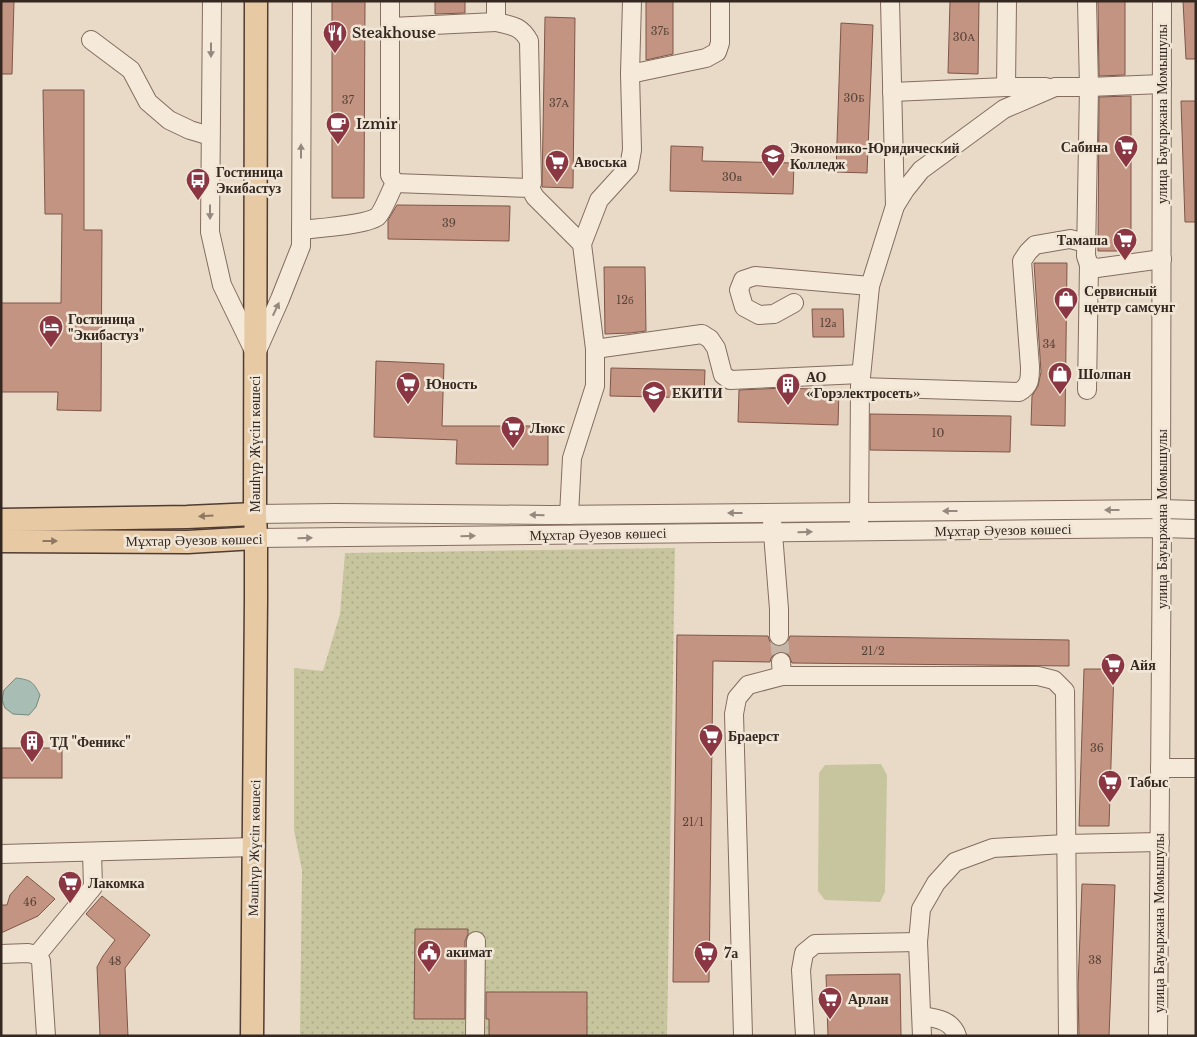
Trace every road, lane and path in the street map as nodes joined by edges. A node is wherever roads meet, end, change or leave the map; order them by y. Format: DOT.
graph roads {
  1 [pos="212,1"];
  2 [pos="256,1"];
  3 [pos="302,1"];
  4 [pos="390,1"];
  5 [pos="496,1"];
  6 [pos="632,1"];
  7 [pos="720,1"];
  8 [pos="890,1"];
  9 [pos="1007,1"];
  10 [pos="1087,1"];
  11 [pos="1162,1"];
  12 [pos="496,22"];
  13 [pos="391,27"];
  14 [pos="91,40"];
  15 [pos="630,74"];
  16 [pos="1162,84"];
  17 [pos="1006,87"];
  18 [pos="1056,87"];
  19 [pos="1089,87"];
  20 [pos="892,92"];
  21 [pos="210,136"];
  22 [pos="395,183"];
  23 [pos="530,188"];
  24 [pos="895,206"];
  25 [pos="301,230"];
  26 [pos="1086,243"];
  27 [pos="582,244"];
  28 [pos="1162,259"];
  29 [pos="1089,265"];
  30 [pos="870,286"];
  31 [pos="794,303"];
  32 [pos="595,349"];
  33 [pos="256,353"];
  34 [pos="860,381"];
  35 [pos="1087,390"];
  36 [pos="1161,510"];
  37 [pos="1196,510"];
  38 [pos="859,512"];
  39 [pos="771,513"];
  40 [pos="255,514"];
  41 [pos="569,515"];
  42 [pos="1,520"];
  43 [pos="1162,528"];
  44 [pos="1196,528"];
  45 [pos="858,531"];
  46 [pos="773,532"];
  47 [pos="256,538"];
  48 [pos="1,541"];
  49 [pos="779,636"];
  50 [pos="1160,768"];
  51 [pos="1196,768"];
  52 [pos="1160,842"];
  53 [pos="1065,844"];
  54 [pos="254,847"];
  55 [pos="92,852"];
  56 [pos="1,854"];
  57 [pos="476,941"];
  58 [pos="918,942"];
  59 [pos="1,954"];
  60 [pos="37,955"];
  61 [pos="922,1016"];
  62 [pos="251,1034"];
  63 [pos="46,1036"];
  64 [pos="475,1036"];
  65 [pos="743,1036"];
  66 [pos="805,1036"];
  67 [pos="922,1036"];
  68 [pos="957,1036"];
  69 [pos="1068,1036"];
  70 [pos="1158,1036"];
  1 -- 21 [label="street, one-way"];
  2 -- 33 [label="main road, Мәшһүр Жүсіп көшесі"];
  25 -- 3 [label="street, one-way"];
  4 -- 13 [label="street"];
  5 -- 12 [label="street"];
  6 -- 15 [label="street"];
  7 -- 15 [label="street"];
  8 -- 20 [label="street"];
  9 -- 17 [label="street"];
  10 -- 19 [label="street"];
  11 -- 16 [label="street, улица Бауыржана Момышулы"];
  12 -- 13 [label="street"];
  12 -- 23 [label="street"];
  13 -- 22 [label="street"];
  14 -- 21 [label="street"];
  15 -- 27 [label="street"];
  16 -- 19 [label="street"];
  16 -- 28 [label="street, улица Бауыржана Момышулы"];
  17 -- 18 [label="street"];
  17 -- 20 [label="street"];
  18 -- 19 [label="street"];
  18 -- 24 [label="street"];
  19 -- 26 [label="street"];
  20 -- 24 [label="street"];
  21 -- 33 [label="street, one-way"];
  22 -- 23 [label="street"];
  22 -- 25 [label="street"];
  23 -- 27 [label="street"];
  24 -- 30 [label="street"];
  33 -- 25 [label="street, one-way"];
  26 -- 29 [label="street"];
  26 -- 34 [label="street"];
  27 -- 32 [label="street"];
  28 -- 29 [label="street"];
  28 -- 36 [label="street, улица Бауыржана Момышулы"];
  29 -- 35 [label="street"];
  30 -- 31 [label="street"];
  30 -- 34 [label="street"];
  32 -- 34 [label="street"];
  32 -- 41 [label="street"];
  33 -- 40 [label="main road, Мәшһүр Жүсіп көшесі"];
  34 -- 38 [label="street"];
  36 -- 37 [label="street, Мұхтар Әуезов көшесі"];
  36 -- 38 [label="street, Мұхтар Әуезов көшесі, one-way"];
  36 -- 43 [label="street, улица Бауыржана Момышулы"];
  38 -- 39 [label="street, Мұхтар Әуезов көшесі"];
  38 -- 45 [label="street"];
  39 -- 41 [label="street, Мұхтар Әуезов көшесі, one-way"];
  39 -- 46 [label="street"];
  41 -- 40 [label="street, Мұхтар Әуезов көшесі, one-way"];
  40 -- 42 [label="main road, Мұхтар Әуезов көшесі, one-way"];
  40 -- 47 [label="main road, Мәшһүр Жүсіп көшесі"];
  43 -- 44 [label="street, Мұхтар Әуезов көшесі"];
  43 -- 45 [label="street, Мұхтар Әуезов көшесі"];
  43 -- 50 [label="street, улица Бауыржана Момышулы"];
  46 -- 45 [label="street, Мұхтар Әуезов көшесі, one-way"];
  47 -- 46 [label="street, Мұхтар Әуезов көшесі, one-way"];
  46 -- 49 [label="street"];
  48 -- 47 [label="main road, Мұхтар Әуезов көшесі, one-way"];
  47 -- 54 [label="main road, Мәшһүр Жүсіп көшесі"];
  50 -- 51 [label="street"];
  50 -- 52 [label="street, улица Бауыржана Момышулы"];
  52 -- 53 [label="street"];
  52 -- 70 [label="street, улица Бауыржана Момышулы"];
  53 -- 58 [label="street"];
  53 -- 65 [label="street"];
  53 -- 69 [label="street"];
  54 -- 55 [label="street"];
  54 -- 62 [label="main road, Мәшһүр Жүсіп көшесі"];
  55 -- 56 [label="street"];
  55 -- 60 [label="street"];
  57 -- 64 [label="street"];
  58 -- 61 [label="street"];
  58 -- 66 [label="street"];
  59 -- 60 [label="street"];
  60 -- 63 [label="street"];
  61 -- 67 [label="street"];
  61 -- 68 [label="street"];
}
